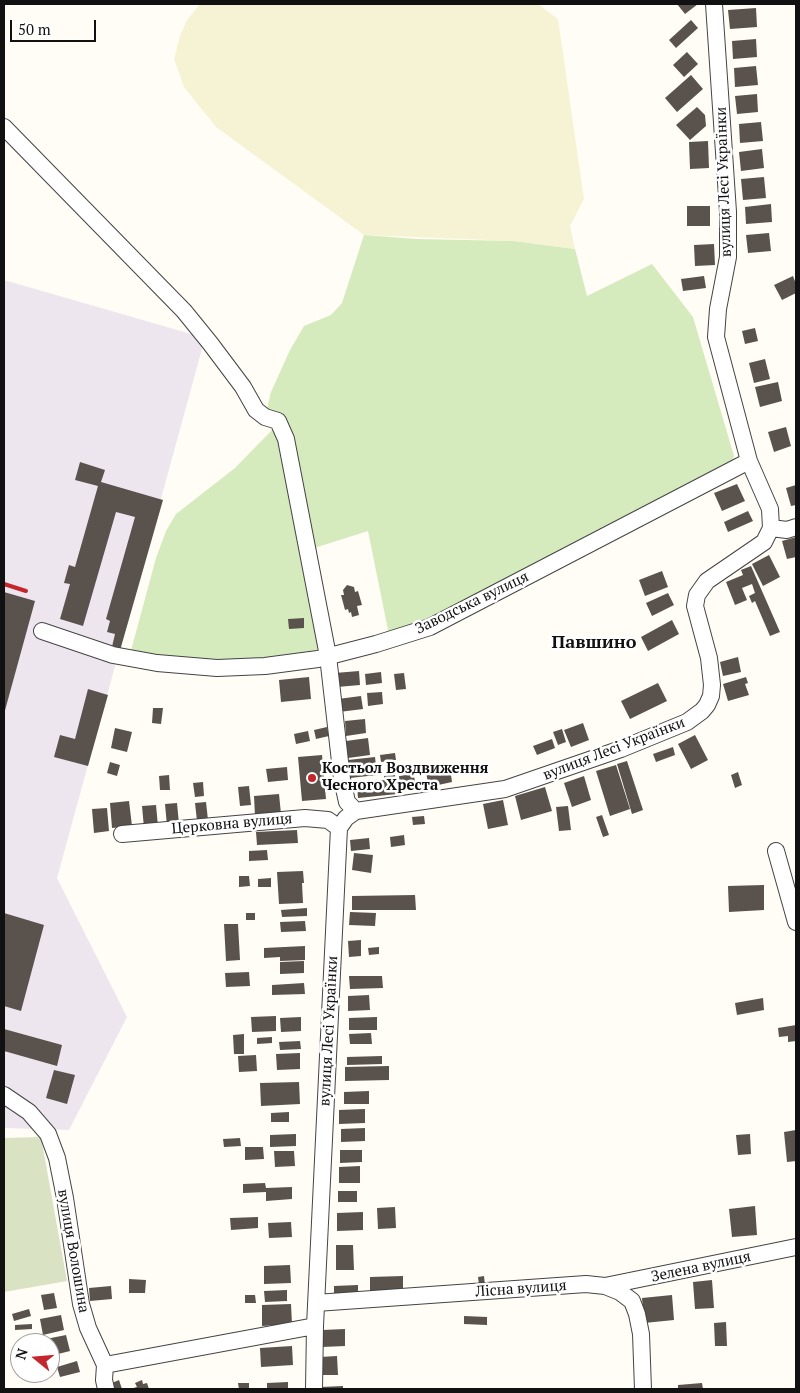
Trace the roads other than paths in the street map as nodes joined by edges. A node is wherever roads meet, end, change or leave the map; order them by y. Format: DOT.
graph roads {
  1 [pos="714,4"];
  2 [pos="4,127"];
  3 [pos="749,461"];
  4 [pos="796,527"];
  5 [pos="771,528"];
  6 [pos="42,631"];
  7 [pos="328,656"];
  8 [pos="356,811"];
  9 [pos="339,828"];
  10 [pos="122,834"];
  11 [pos="776,851"];
  12 [pos="796,922"];
  13 [pos="4,1095"];
  14 [pos="796,1247"];
  15 [pos="605,1286"];
  16 [pos="316,1303"];
  17 [pos="315,1326"];
  18 [pos="105,1365"];
  19 [pos="106,1389"];
  20 [pos="314,1389"];
  21 [pos="643,1389"];
  1 -- 3 [label="street, вулиця Лесі Українки"];
  2 -- 7 [label="street"];
  3 -- 5 [label="street, вулиця Лесі Українки"];
  3 -- 7 [label="street, Заводська вулиця"];
  4 -- 5 [label="street"];
  5 -- 8 [label="street, вулиця Лесі Українки"];
  6 -- 7 [label="street, Заводська вулиця"];
  7 -- 8 [label="street"];
  8 -- 9 [label="street"];
  9 -- 10 [label="street, Церковна вулиця"];
  9 -- 16 [label="street, вулиця Лесі Українки"];
  11 -- 12 [label="street"];
  13 -- 18 [label="street, вулиця Волошина"];
  14 -- 15 [label="street, Зелена вулиця"];
  15 -- 16 [label="street, Лісна вулиця"];
  15 -- 21 [label="street, Лісна вулиця"];
  16 -- 17 [label="street, вулиця Лесі Українки"];
  17 -- 18 [label="street"];
  17 -- 20 [label="street, вулиця Лесі Українки"];
  18 -- 19 [label="street"];
}
